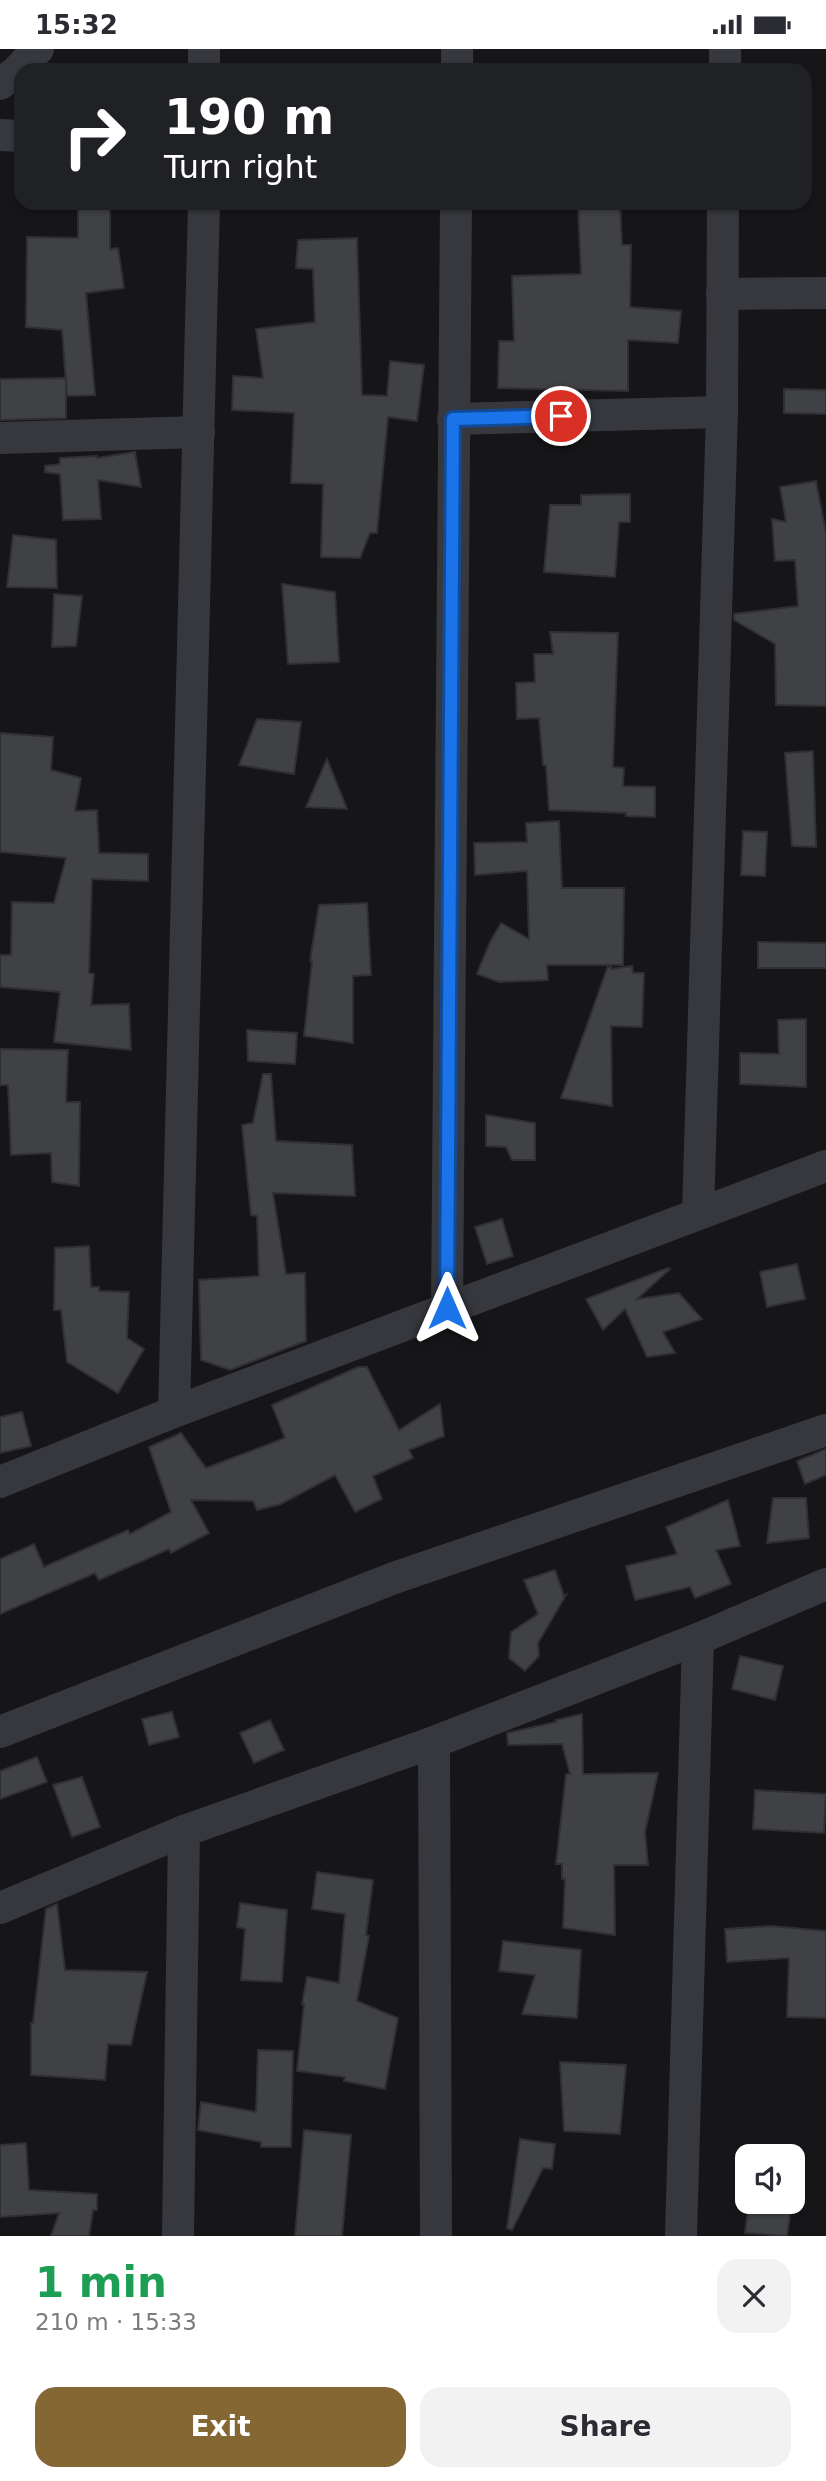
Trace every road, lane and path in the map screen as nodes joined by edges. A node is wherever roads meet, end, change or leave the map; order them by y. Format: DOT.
graph roads {
  1 [pos="38,49"];
  2 [pos="25,63"];
  3 [pos="204,210"];
  4 [pos="456,210"];
  5 [pos="723,210"];
  6 [pos="826,293"];
  7 [pos="722,294"];
  8 [pos="722,412"];
  9 [pos="453,419"];
  10 [pos="199,432"];
  11 [pos="0,437"];
  12 [pos="826,1166"];
  13 [pos="698,1213"];
  14 [pos="447,1308"];
  15 [pos="174,1412"];
  16 [pos="826,1430"];
  17 [pos="0,1482"];
  18 [pos="826,1584"];
  19 [pos="698,1639"];
  20 [pos="0,1732"];
  21 [pos="434,1742"];
  22 [pos="184,1831"];
  23 [pos="0,1908"];
  24 [pos="178,2236"];
  25 [pos="436,2236"];
  26 [pos="681,2236"];
  1 -- 2 [label="street"];
  3 -- 10 [label="street"];
  4 -- 9 [label="street"];
  5 -- 7 [label="street"];
  6 -- 7 [label="street"];
  7 -- 8 [label="street"];
  8 -- 9 [label="street"];
  8 -- 13 [label="street"];
  9 -- 14 [label="street"];
  10 -- 11 [label="street"];
  10 -- 15 [label="street"];
  12 -- 13 [label="street"];
  13 -- 14 [label="street"];
  14 -- 15 [label="street"];
  15 -- 17 [label="street"];
  16 -- 20 [label="street"];
  18 -- 19 [label="street"];
  19 -- 21 [label="street"];
  19 -- 26 [label="street"];
  21 -- 22 [label="street"];
  21 -- 25 [label="street"];
  22 -- 23 [label="street"];
  22 -- 24 [label="street"];
}
